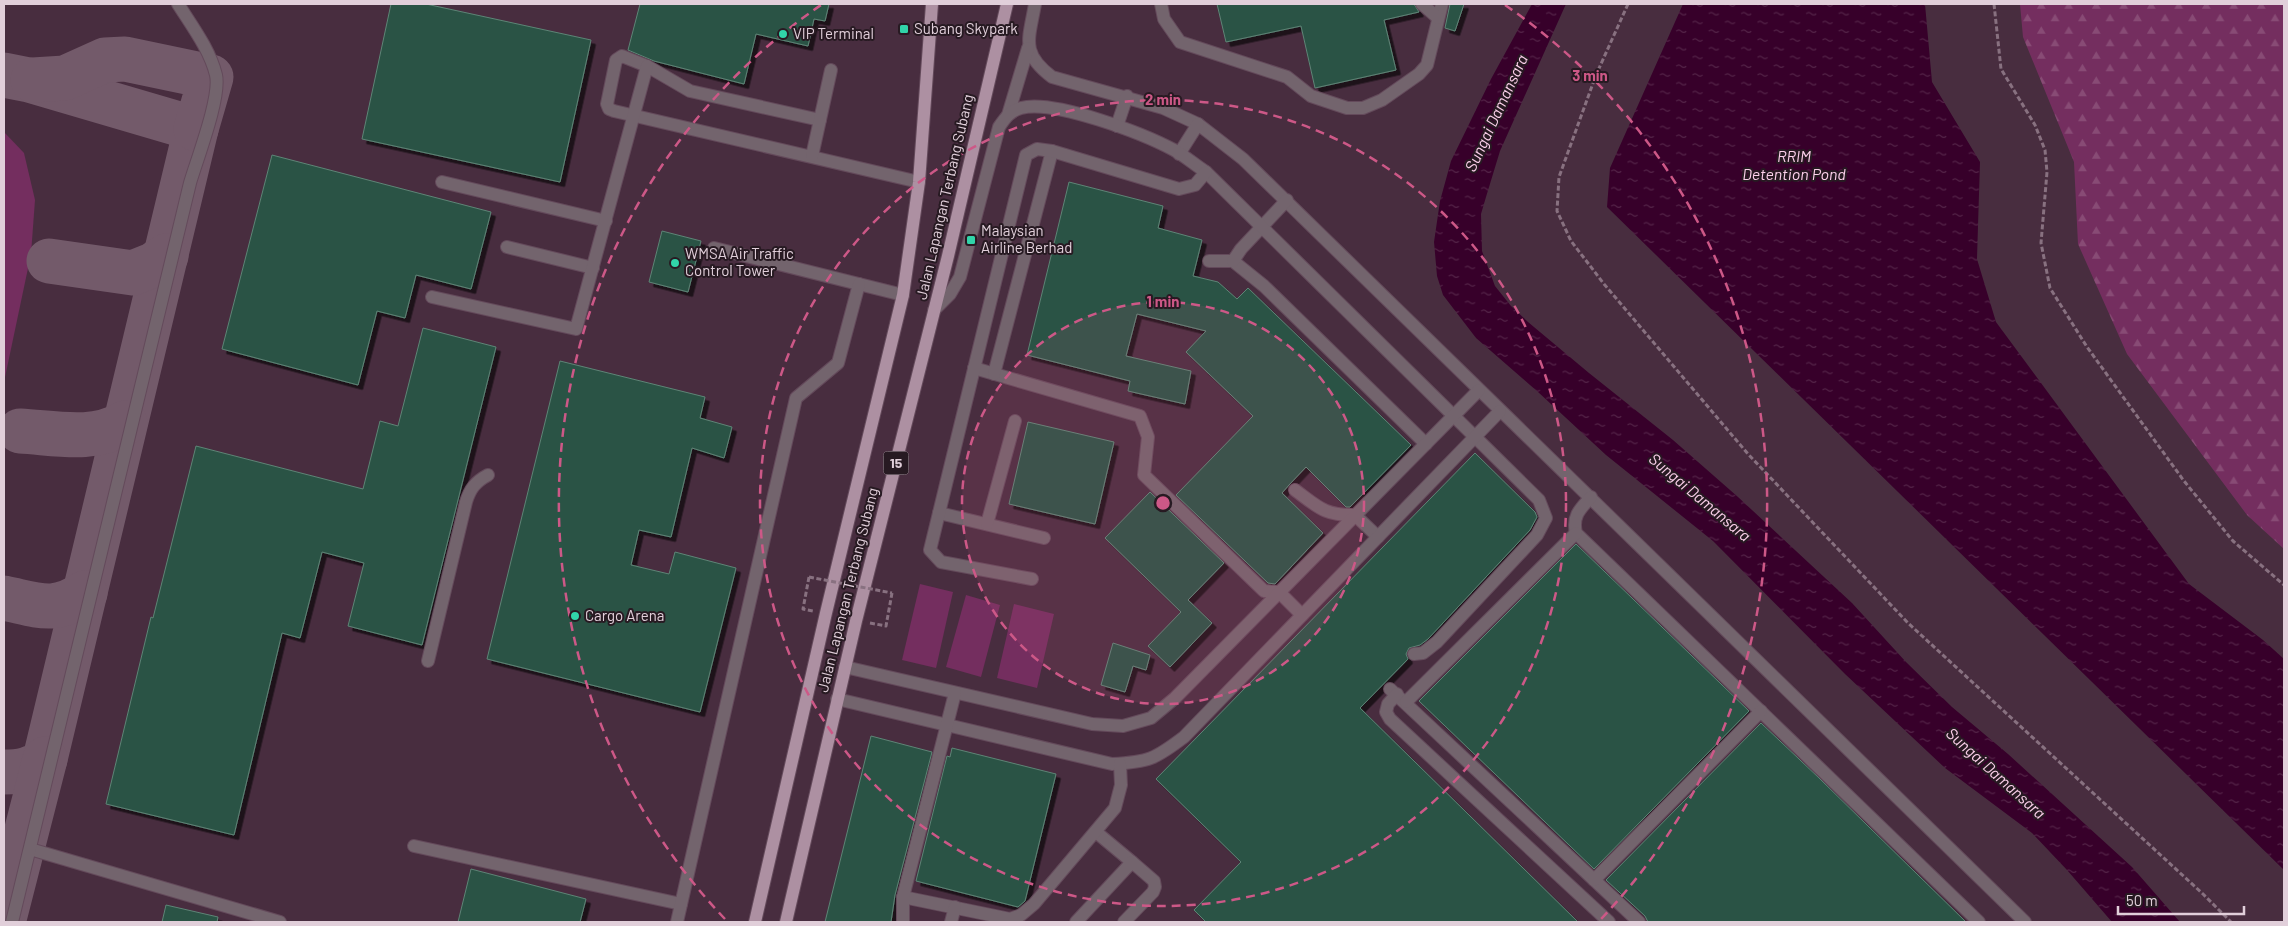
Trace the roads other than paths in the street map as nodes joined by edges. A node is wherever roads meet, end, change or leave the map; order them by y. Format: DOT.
graph roads {
  1 [pos="178,4"];
  2 [pos="932,4"];
  3 [pos="1007,4"];
  4 [pos="1035,4"];
  5 [pos="1161,4"];
  6 [pos="1422,4"];
  7 [pos="1442,4"];
  8 [pos="1438,18"];
  9 [pos="1028,48"];
  10 [pos="647,66"];
  11 [pos="831,70"];
  12 [pos="1127,96"];
  13 [pos="1008,115"];
  14 [pos="635,116"];
  15 [pos="820,120"];
  16 [pos="1198,124"];
  17 [pos="1117,126"];
  18 [pos="1052,151"];
  19 [pos="1179,154"];
  20 [pos="812,156"];
  21 [pos="1206,172"];
  22 [pos="442,182"];
  23 [pos="920,182"];
  24 [pos="1287,200"];
  25 [pos="606,221"];
  26 [pos="1262,227"];
  27 [pos="507,247"];
  28 [pos="714,248"];
  29 [pos="1209,260"];
  30 [pos="1234,261"];
  31 [pos="593,268"];
  32 [pos="859,284"];
  33 [pos="903,295"];
  34 [pos="432,297"];
  35 [pos="934,310"];
  36 [pos="974,368"];
  37 [pos="994,374"];
  38 [pos="1479,390"];
  39 [pos="1500,411"];
  40 [pos="1454,414"];
  41 [pos="1015,421"];
  42 [pos="1475,436"];
  43 [pos="1426,444"];
  44 [pos="488,475"];
  45 [pos="1295,490"];
  46 [pos="1590,497"];
  47 [pos="939,513"];
  48 [pos="1355,515"];
  49 [pos="987,524"];
  50 [pos="1576,533"];
  51 [pos="1378,537"];
  52 [pos="1044,538"];
  53 [pos="1032,579"];
  54 [pos="1279,592"];
  55 [pos="1302,615"];
  56 [pos="1414,654"];
  57 [pos="428,661"];
  58 [pos="845,667"];
  59 [pos="955,693"];
  60 [pos="1398,695"];
  61 [pos="837,699"];
  62 [pos="1761,712"];
  63 [pos="946,725"];
  64 [pos="1120,764"];
  65 [pos="1096,832"];
  66 [pos="414,846"];
  67 [pos="30,849"];
  68 [pos="1132,862"];
  69 [pos="1594,880"];
  70 [pos="903,897"];
  71 [pos="681,904"];
  72 [pos="955,907"];
  73 [pos="1000,920"];
  74 [pos="12,922"];
  75 [pos="280,922"];
  76 [pos="677,922"];
  77 [pos="755,922"];
  78 [pos="786,922"];
  79 [pos="903,922"];
  80 [pos="951,922"];
  81 [pos="1076,922"];
  82 [pos="1124,922"];
  83 [pos="1609,922"];
  84 [pos="1639,922"];
  85 [pos="1979,922"];
  86 [pos="2025,922"];
  1 -- 67 [label="street"];
  2 -- 23 [label="main road, Jalan Lapangan Terbang Subang / 15"];
  3 -- 35 [label="main road, Jalan Lapangan Terbang Subang / 15"];
  4 -- 9 [label="street"];
  5 -- 8 [label="street"];
  6 -- 8 [label="street"];
  7 -- 8 [label="street"];
  9 -- 12 [label="street"];
  9 -- 13 [label="street"];
  10 -- 14 [label="street"];
  10 -- 14 [label="street"];
  10 -- 15 [label="street"];
  11 -- 15 [label="street"];
  12 -- 16 [label="street"];
  12 -- 17 [label="street"];
  13 -- 17 [label="street"];
  13 -- 35 [label="street"];
  14 -- 20 [label="street"];
  14 -- 25 [label="street"];
  15 -- 20 [label="street"];
  16 -- 19 [label="street"];
  16 -- 24 [label="street"];
  17 -- 19 [label="street"];
  18 -- 21 [label="street"];
  18 -- 36 [label="street"];
  18 -- 37 [label="street"];
  19 -- 21 [label="street"];
  20 -- 23 [label="street"];
  21 -- 26 [label="street"];
  22 -- 25 [label="street"];
  23 -- 33 [label="main road, Jalan Lapangan Terbang Subang / 15"];
  24 -- 26 [label="street"];
  24 -- 38 [label="street"];
  25 -- 31 [label="street"];
  26 -- 30 [label="street"];
  26 -- 40 [label="street"];
  27 -- 31 [label="street"];
  28 -- 32 [label="street"];
  29 -- 30 [label="street"];
  30 -- 43 [label="street"];
  31 -- 34 [label="street"];
  32 -- 33 [label="street"];
  32 -- 71 [label="street"];
  33 -- 77 [label="main road, Jalan Lapangan Terbang Subang / 15"];
  35 -- 58 [label="main road, Jalan Lapangan Terbang Subang / 15"];
  36 -- 37 [label="street"];
  36 -- 47 [label="street"];
  37 -- 54 [label="street"];
  38 -- 39 [label="street"];
  38 -- 40 [label="street"];
  39 -- 42 [label="street"];
  39 -- 46 [label="street"];
  40 -- 42 [label="street"];
  40 -- 43 [label="street"];
  41 -- 49 [label="street"];
  42 -- 51 [label="street"];
  42 -- 56 [label="street"];
  43 -- 48 [label="street"];
  44 -- 57 [label="street"];
  45 -- 48 [label="street"];
  46 -- 50 [label="street"];
  46 -- 86 [label="street"];
  47 -- 49 [label="street"];
  47 -- 53 [label="street"];
  48 -- 51 [label="street"];
  48 -- 54 [label="street"];
  49 -- 52 [label="street"];
  50 -- 60 [label="street"];
  50 -- 62 [label="street"];
  51 -- 55 [label="street"];
  54 -- 55 [label="street"];
  54 -- 59 [label="street"];
  55 -- 64 [label="street"];
  58 -- 59 [label="street"];
  58 -- 61 [label="main road, Jalan Lapangan Terbang Subang / 15"];
  59 -- 63 [label="street"];
  60 -- 69 [label="street"];
  60 -- 83 [label="street"];
  61 -- 63 [label="street"];
  61 -- 78 [label="main road, Jalan Lapangan Terbang Subang / 15"];
  62 -- 69 [label="street"];
  62 -- 85 [label="street"];
  63 -- 64 [label="street"];
  63 -- 70 [label="street"];
  64 -- 65 [label="street"];
  65 -- 68 [label="street"];
  65 -- 73 [label="street"];
  66 -- 71 [label="street"];
  67 -- 74 [label="street"];
  67 -- 75 [label="street"];
  68 -- 81 [label="street"];
  68 -- 82 [label="street"];
  69 -- 84 [label="street"];
  70 -- 72 [label="street"];
  70 -- 79 [label="street"];
  71 -- 76 [label="street"];
  72 -- 73 [label="street"];
  72 -- 80 [label="street"];
}
